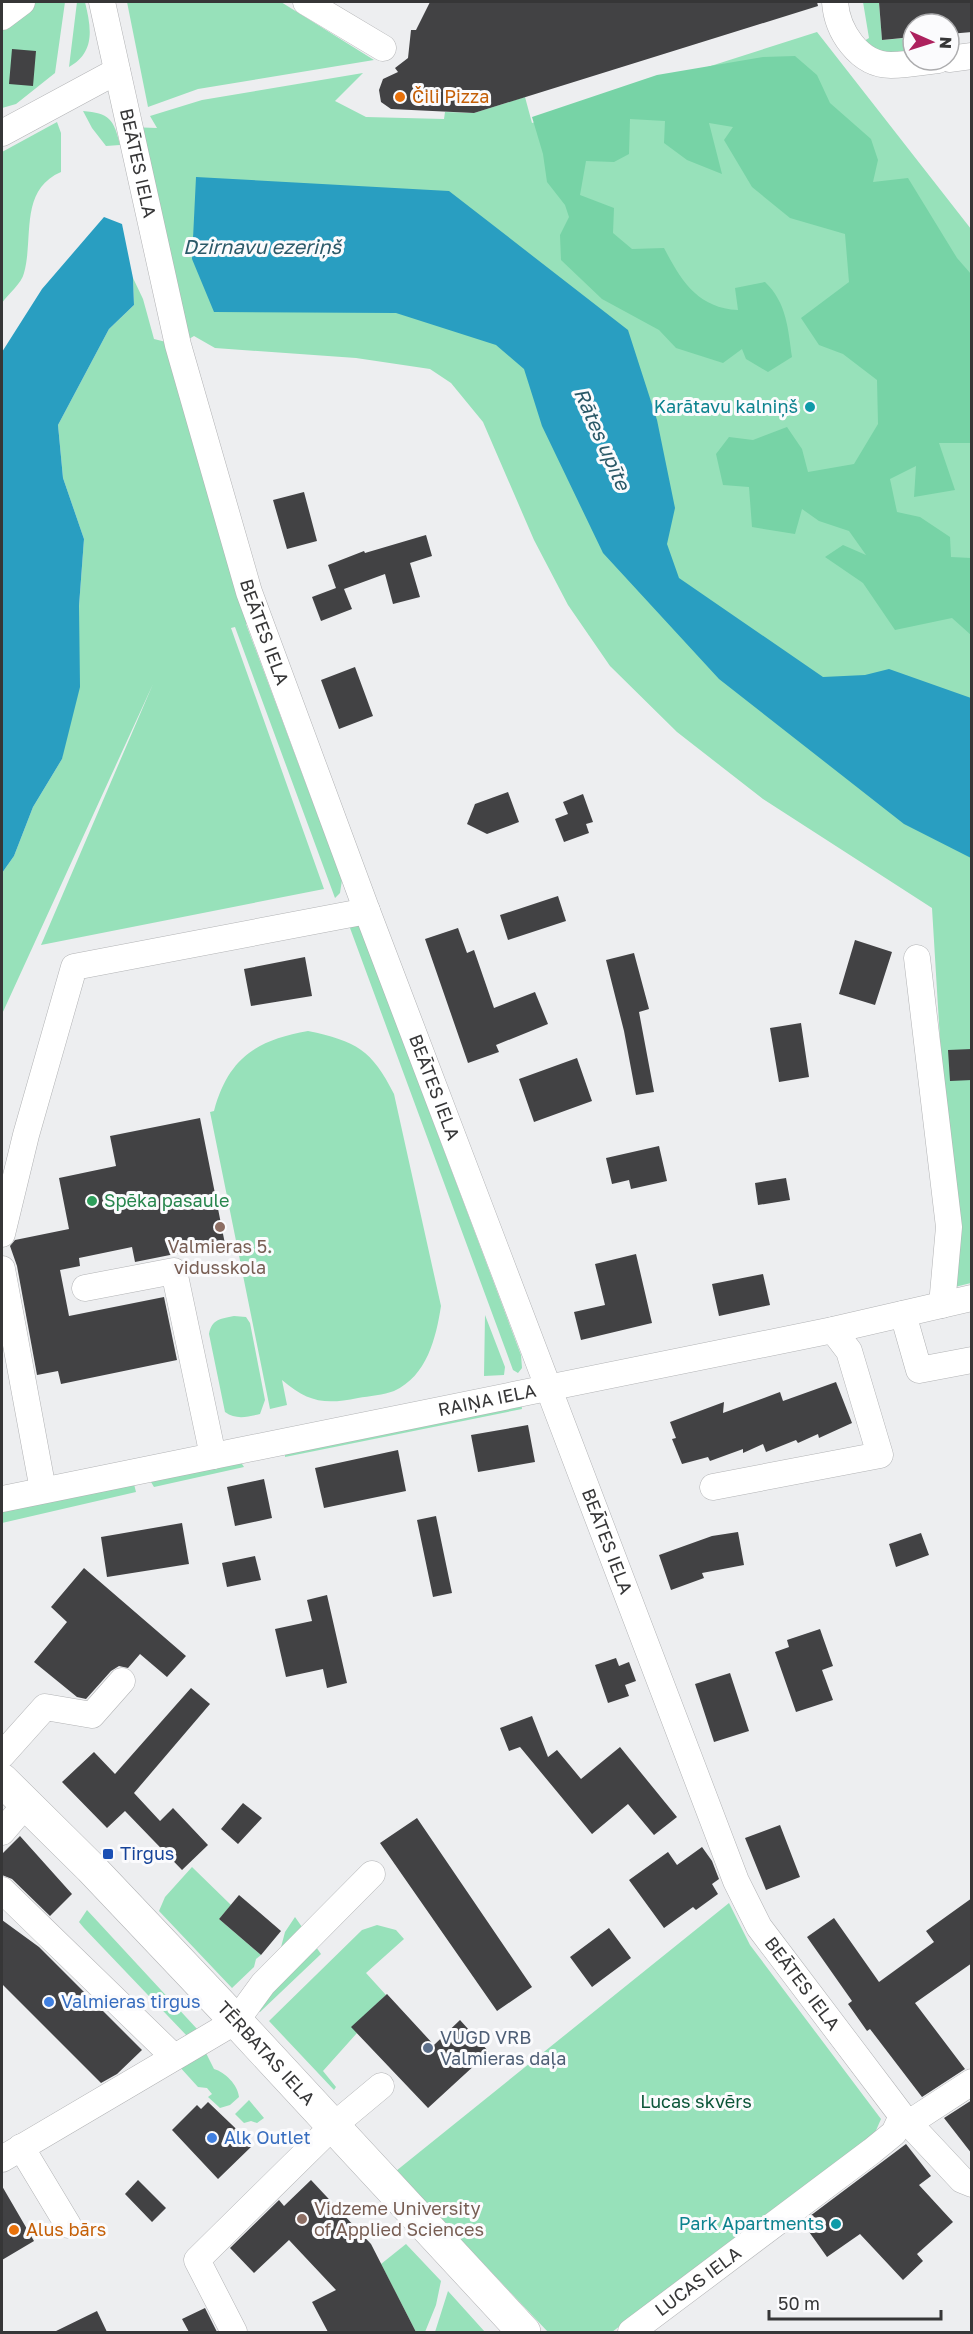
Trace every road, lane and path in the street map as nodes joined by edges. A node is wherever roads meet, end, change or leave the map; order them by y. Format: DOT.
graph roads {
  1 [pos="22,2"];
  2 [pos="102,2"];
  3 [pos="306,2"];
  4 [pos="836,2"];
  5 [pos="2,17"];
  6 [pos="383,48"];
  7 [pos="901,64"];
  8 [pos="117,71"];
  9 [pos="2,133"];
  10 [pos="368,911"];
  11 [pos="917,958"];
  12 [pos="2,1234"];
  13 [pos="2,1269"];
  14 [pos="86,1288"];
  15 [pos="972,1298"];
  16 [pos="942,1305"];
  17 [pos="903,1314"];
  18 [pos="833,1330"];
  19 [pos="972,1359"];
  20 [pos="550,1387"];
  21 [pos="213,1456"];
  22 [pos="713,1487"];
  23 [pos="42,1490"];
  24 [pos="2,1499"];
  25 [pos="122,1681"];
  26 [pos="2,1755"];
  27 [pos="2,1780"];
  28 [pos="25,1805"];
  29 [pos="2,1832"];
  30 [pos="372,1874"];
  31 [pos="2,1890"];
  32 [pos="245,2041"];
  33 [pos="174,2057"];
  34 [pos="972,2082"];
  35 [pos="381,2086"];
  36 [pos="905,2119"];
  37 [pos="333,2126"];
  38 [pos="11,2153"];
  39 [pos="972,2184"];
  40 [pos="68,2225"];
  41 [pos="234,2332"];
  42 [pos="524,2332"];
  43 [pos="631,2332"];
  1 -- 5 [label="street"];
  2 -- 8 [label="street, BEĀTES IELA"];
  3 -- 6 [label="street"];
  4 -- 7 [label="street"];
  8 -- 9 [label="street"];
  8 -- 10 [label="street, BEĀTES IELA"];
  10 -- 12 [label="street"];
  10 -- 20 [label="street, BEĀTES IELA"];
  11 -- 16 [label="street"];
  13 -- 23 [label="street"];
  14 -- 21 [label="street"];
  15 -- 16 [label="street, RAIŅA IELA"];
  16 -- 17 [label="street, RAIŅA IELA"];
  17 -- 18 [label="street, RAIŅA IELA"];
  17 -- 19 [label="street"];
  18 -- 20 [label="street, RAIŅA IELA"];
  18 -- 22 [label="street"];
  20 -- 21 [label="street, RAIŅA IELA"];
  20 -- 36 [label="street, BEĀTES IELA"];
  21 -- 23 [label="street, RAIŅA IELA"];
  23 -- 24 [label="street, RAIŅA IELA"];
  25 -- 26 [label="street"];
  27 -- 28 [label="main road, TĒRBATAS IELA"];
  28 -- 29 [label="street"];
  28 -- 32 [label="main road, TĒRBATAS IELA"];
  30 -- 32 [label="street"];
  31 -- 33 [label="street"];
  32 -- 33 [label="street"];
  32 -- 37 [label="main road, TĒRBATAS IELA"];
  33 -- 38 [label="street"];
  34 -- 36 [label="street"];
  35 -- 37 [label="street"];
  36 -- 39 [label="street, BEĀTES IELA"];
  36 -- 43 [label="street, LUCAS IELA"];
  37 -- 41 [label="street"];
  37 -- 42 [label="main road, TĒRBATAS IELA"];
  38 -- 40 [label="street"];
}
